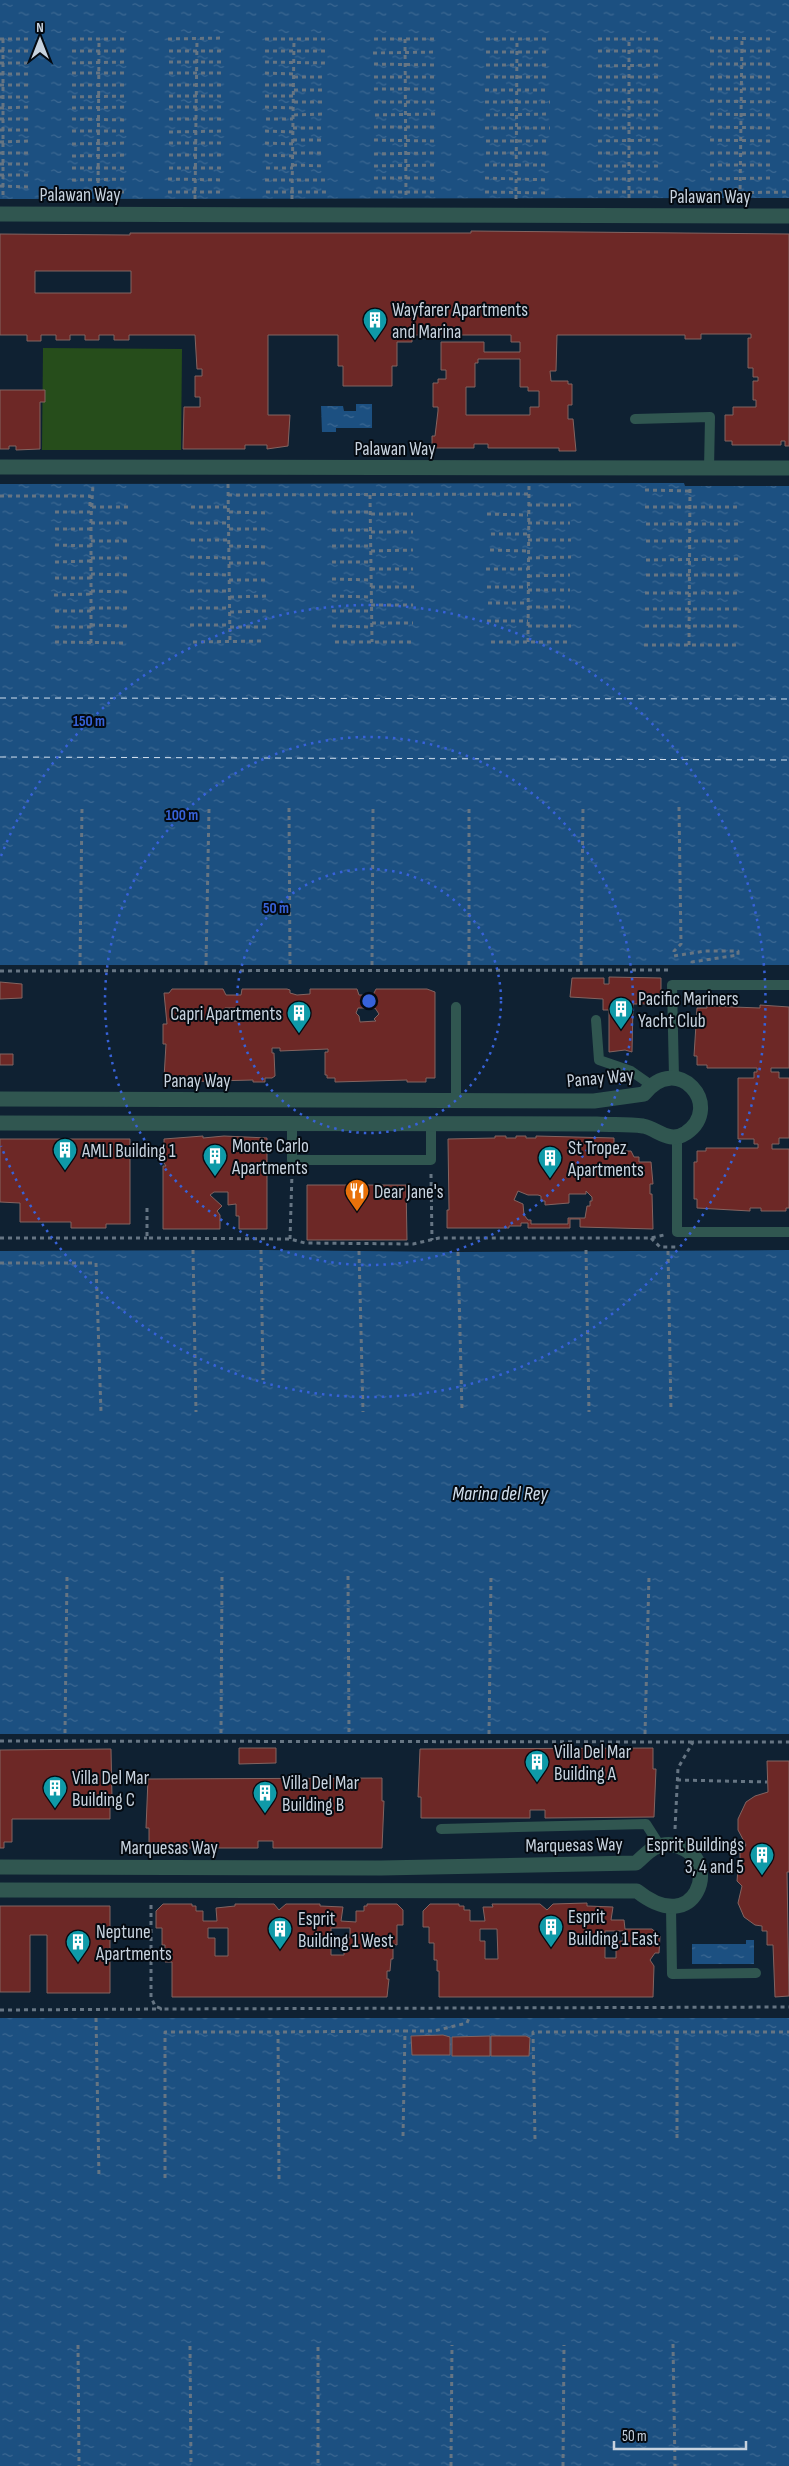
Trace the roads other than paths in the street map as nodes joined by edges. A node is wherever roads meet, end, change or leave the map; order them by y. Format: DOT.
graph roads {
  1 [pos="1,206"];
  2 [pos="789,216"];
  3 [pos="635,419"];
  4 [pos="0,467"];
  5 [pos="789,468"];
  6 [pos="709,469"];
  7 [pos="789,986"];
  8 [pos="456,1007"];
  9 [pos="596,1020"];
  10 [pos="674,1078"];
  11 [pos="651,1085"];
  12 [pos="0,1099"];
  13 [pos="456,1100"];
  14 [pos="0,1124"];
  15 [pos="292,1124"];
  16 [pos="431,1124"];
  17 [pos="677,1136"];
  18 [pos="789,1232"];
  19 [pos="440,1828"];
  20 [pos="667,1845"];
  21 [pos="0,1867"];
  22 [pos="150,1867"];
  23 [pos="381,1868"];
  24 [pos="0,1890"];
  25 [pos="151,1890"];
  26 [pos="380,1891"];
  27 [pos="671,1907"];
  28 [pos="756,1973"];
  1 -- 2 [label="street, Palawan Way"];
  3 -- 6 [label="lane"];
  4 -- 6 [label="street, Palawan Way"];
  5 -- 6 [label="street, Palawan Way"];
  7 -- 10 [label="lane"];
  8 -- 13 [label="lane"];
  9 -- 11 [label="lane"];
  10 -- 11 [label="street, Panay Way"];
  10 -- 17 [label="street"];
  11 -- 13 [label="street, Panay Way"];
  12 -- 13 [label="street, Panay Way"];
  14 -- 15 [label="street"];
  15 -- 16 [label="street"];
  15 -- 16 [label="lane"];
  16 -- 17 [label="street"];
  17 -- 18 [label="lane"];
  19 -- 20 [label="lane"];
  20 -- 23 [label="street, Marquesas Way"];
  20 -- 27 [label="street"];
  21 -- 22 [label="street, Marquesas Way"];
  22 -- 23 [label="street, Marquesas Way"];
  22 -- 25 [label="street"];
  23 -- 26 [label="street"];
  24 -- 25 [label="street"];
  25 -- 26 [label="street"];
  26 -- 27 [label="street"];
  27 -- 28 [label="lane"];
}
